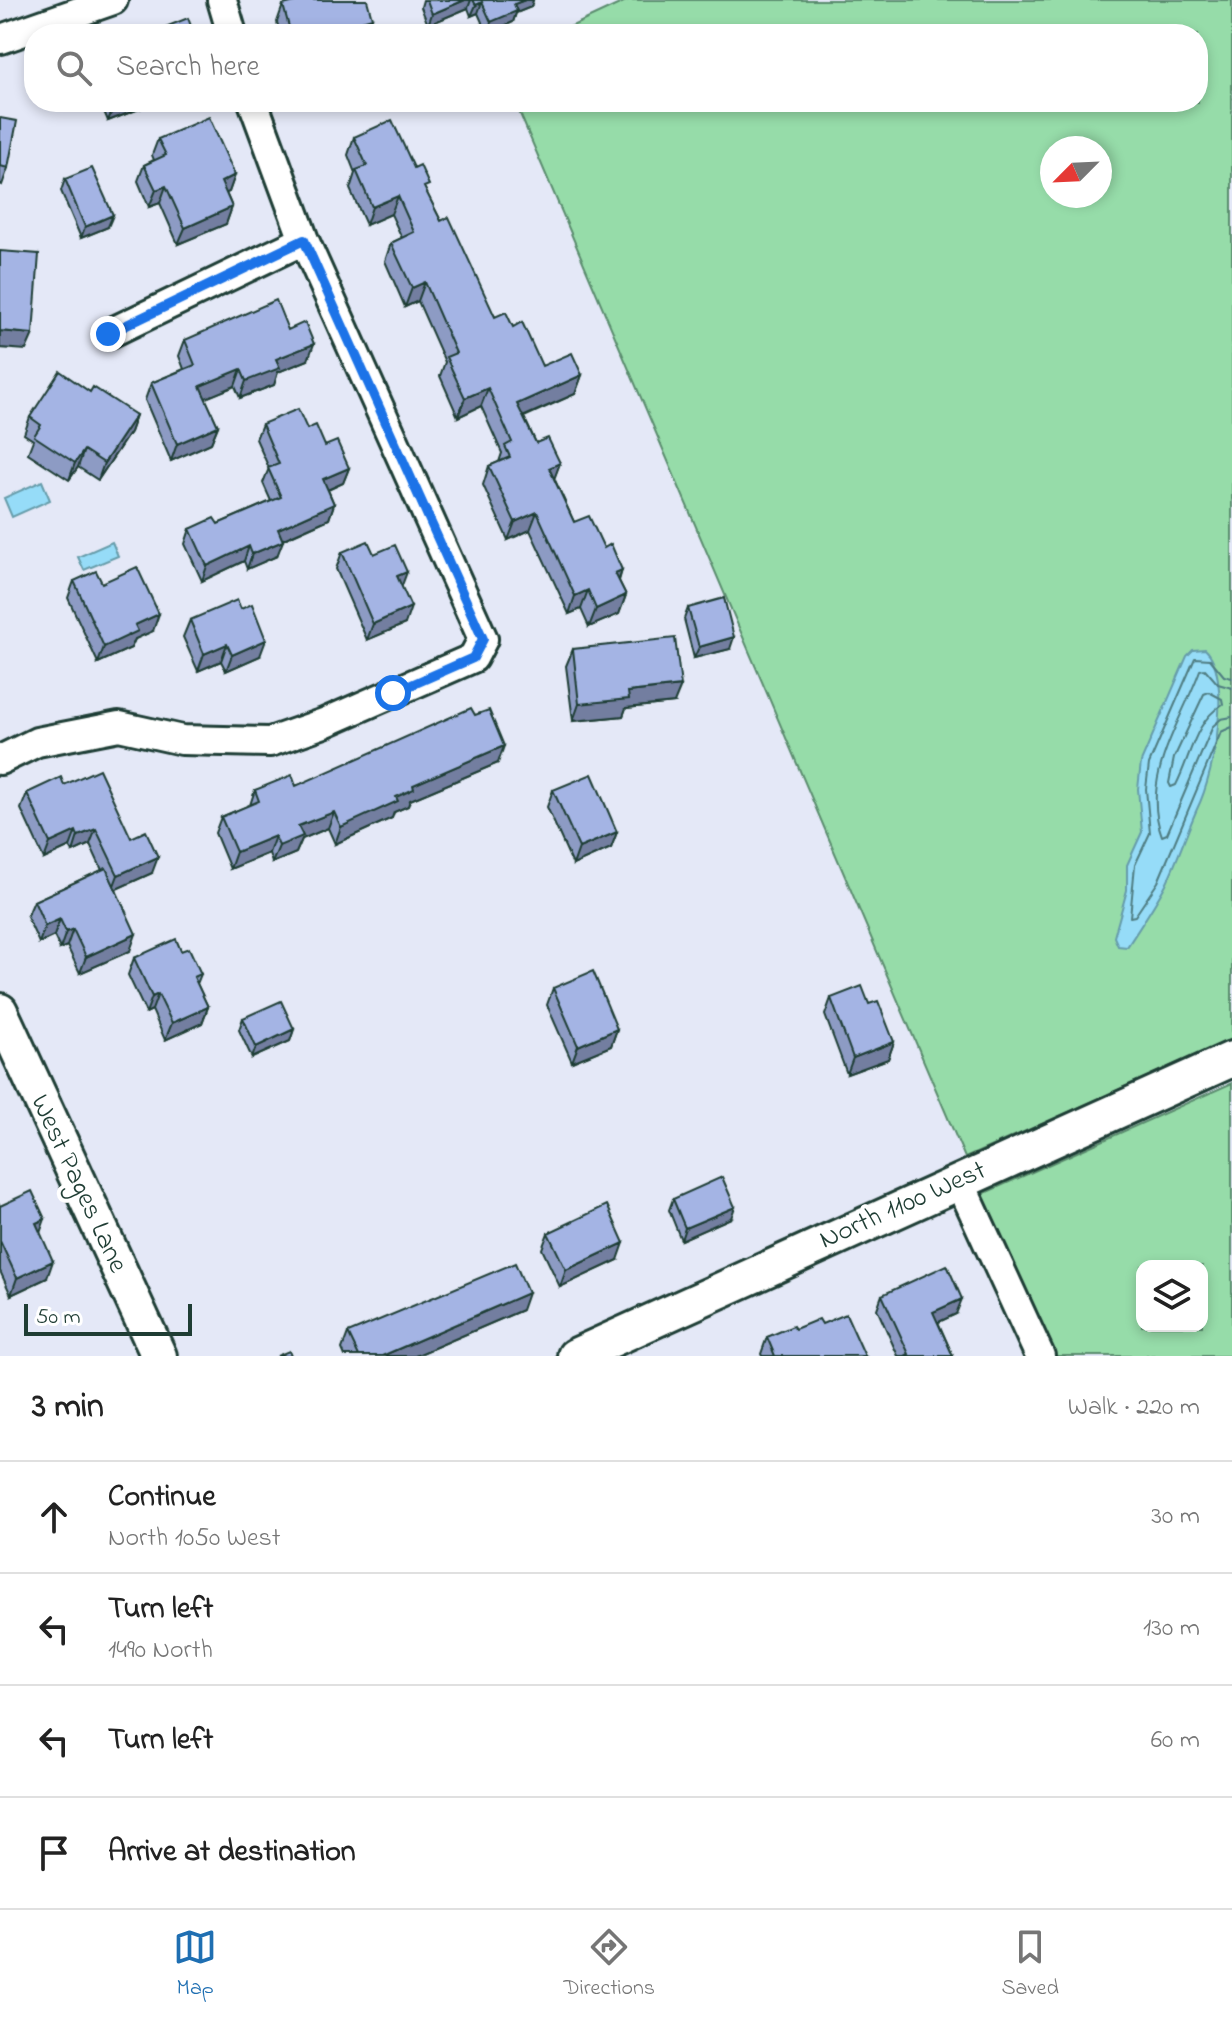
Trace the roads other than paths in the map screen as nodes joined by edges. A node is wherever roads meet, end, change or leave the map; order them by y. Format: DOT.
graph roads {
  1 [pos="113,0"];
  2 [pos="222,0"];
  3 [pos="44,24"];
  4 [pos="229,24"];
  5 [pos="24,31"];
  6 [pos="1,39"];
  7 [pos="257,112"];
  8 [pos="304,240"];
  9 [pos="108,334"];
  10 [pos="0,760"];
  11 [pos="0,1011"];
  12 [pos="1232,1059"];
  13 [pos="959,1180"];
  14 [pos="159,1356"];
  15 [pos="575,1356"];
  16 [pos="1040,1356"];
  1 -- 3 [label="street"];
  2 -- 4 [label="street"];
  5 -- 6 [label="street"];
  7 -- 8 [label="street"];
  8 -- 9 [label="street"];
  8 -- 10 [label="street"];
  11 -- 14 [label="street, West Pages Lane"];
  12 -- 13 [label="street, North 1100 West"];
  13 -- 15 [label="street, North 1100 West"];
  13 -- 16 [label="street"];
}
